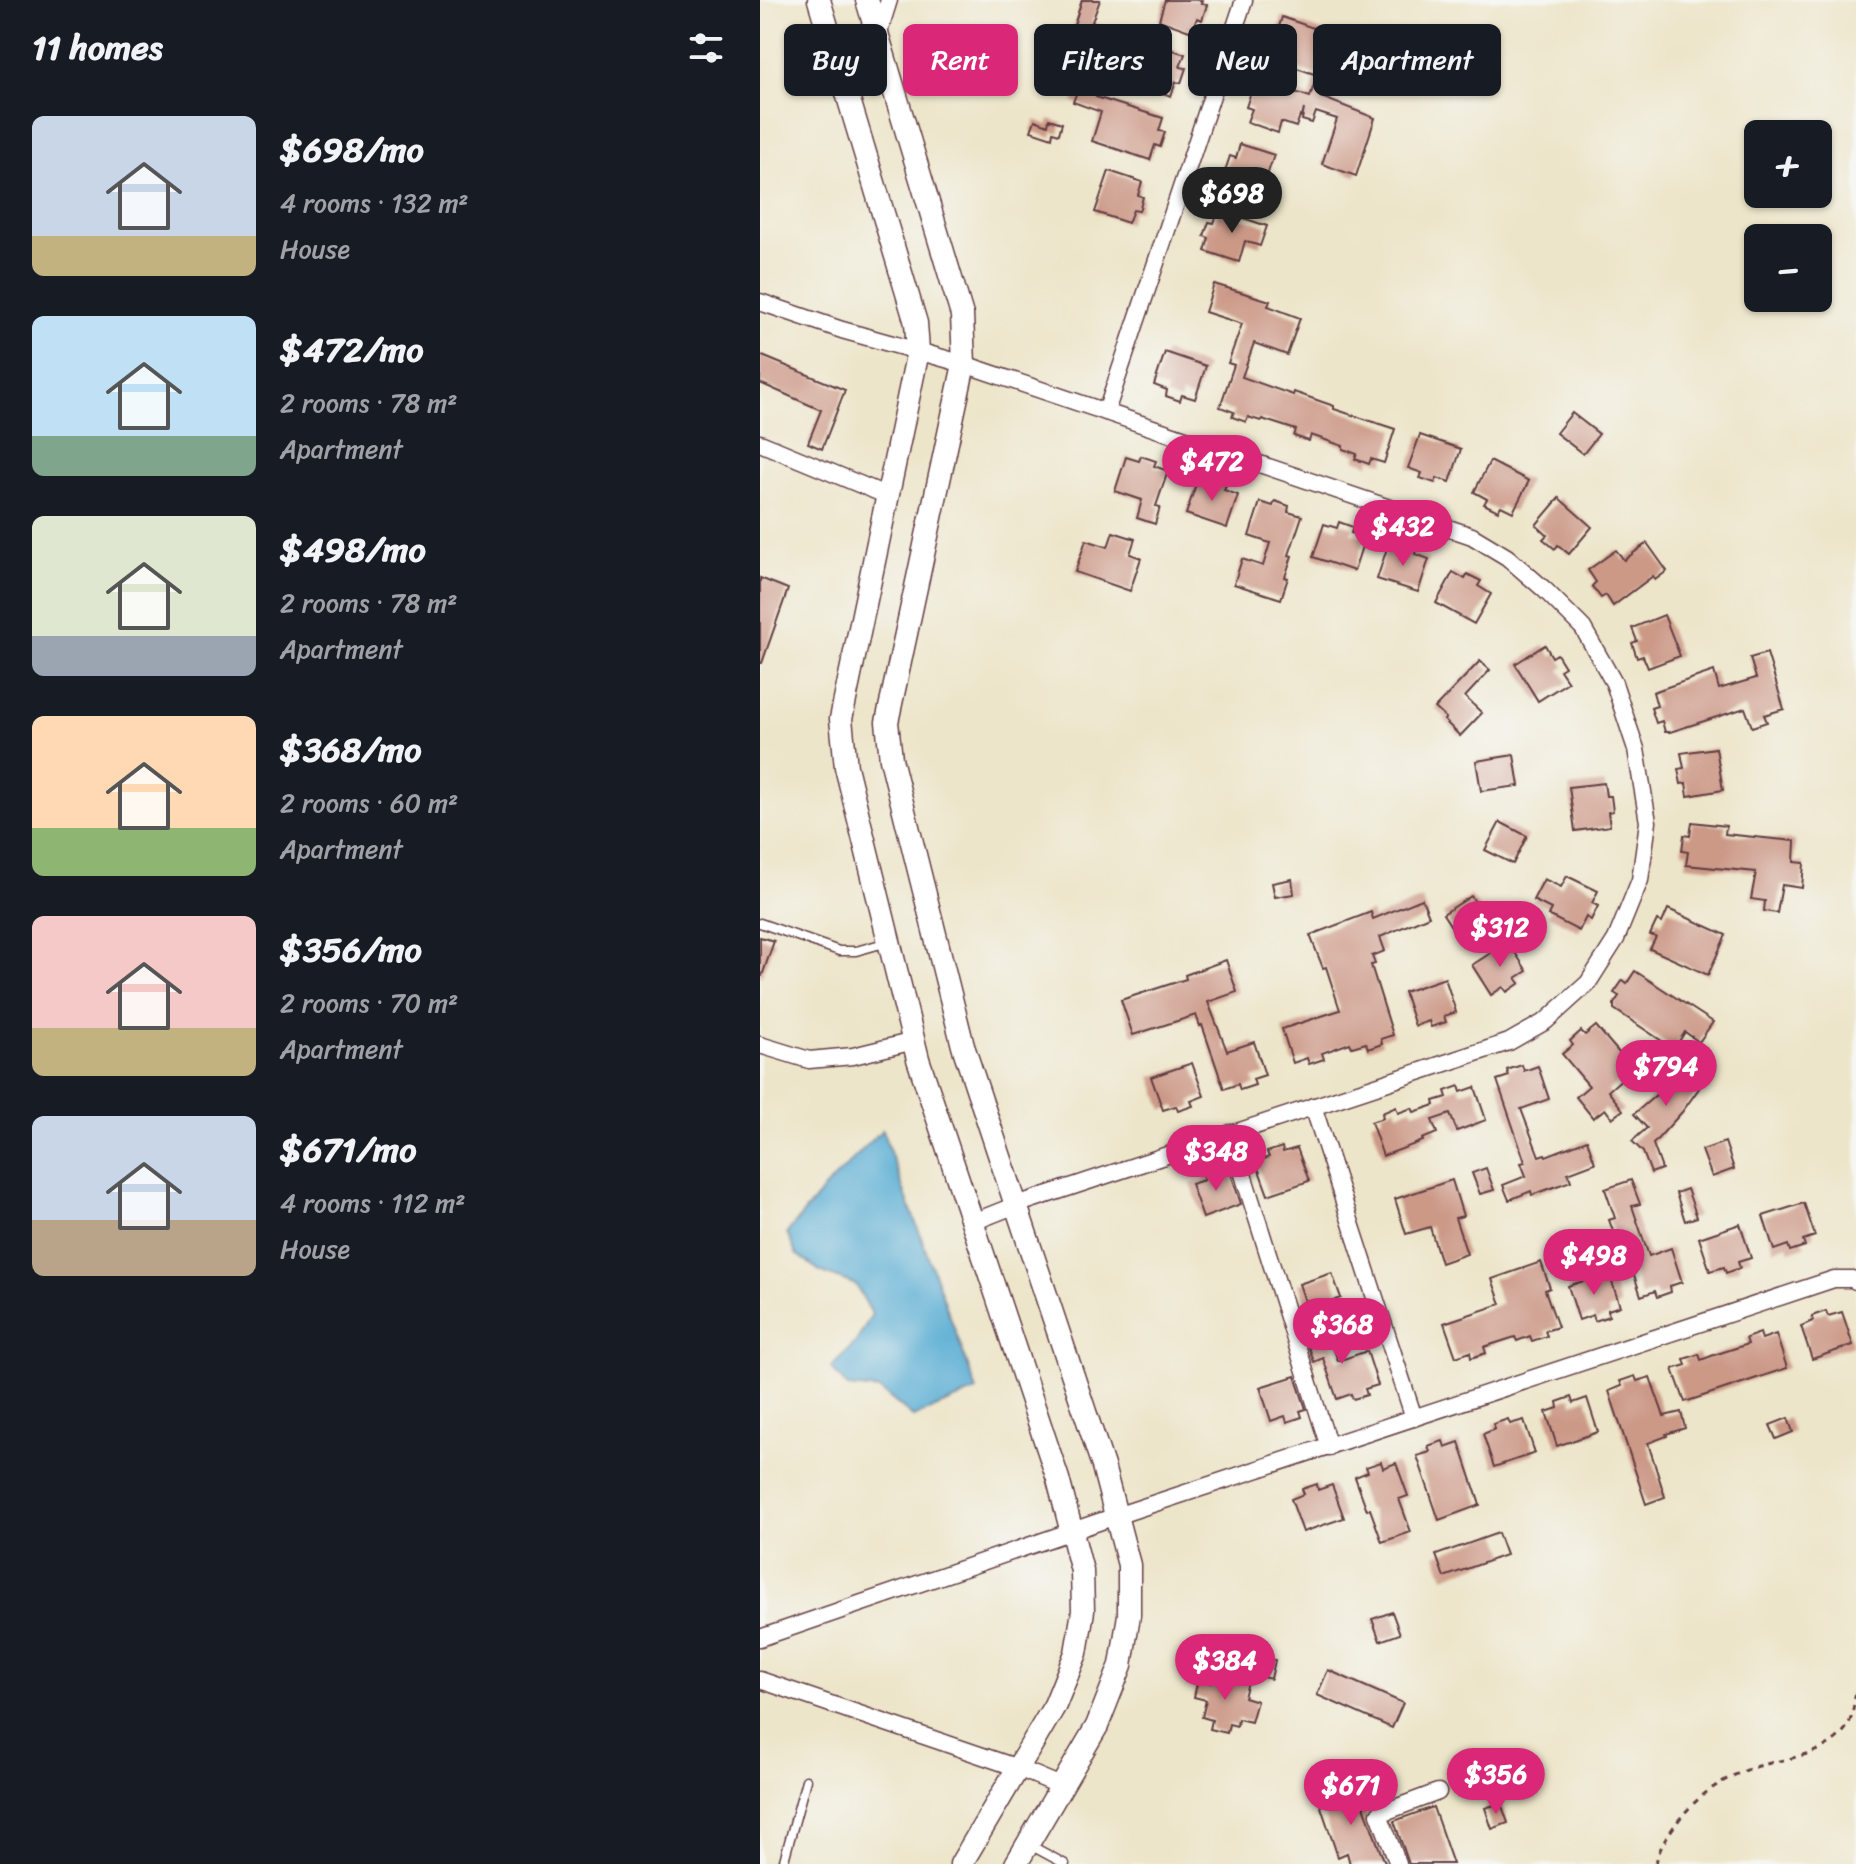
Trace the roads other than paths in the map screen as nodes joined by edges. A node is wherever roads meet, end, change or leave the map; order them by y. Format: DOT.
graph roads {
  1 [pos="819,0"];
  2 [pos="867,0"];
  3 [pos="889,0"];
  4 [pos="1244,0"];
  5 [pos="875,24"];
  6 [pos="881,24"];
  7 [pos="887,65"];
  8 [pos="760,302"];
  9 [pos="918,351"];
  10 [pos="964,364"];
  11 [pos="1106,412"];
  12 [pos="760,443"];
  13 [pos="888,496"];
  14 [pos="760,923"];
  15 [pos="889,942"];
  16 [pos="914,1041"];
  17 [pos="760,1045"];
  18 [pos="1313,1106"];
  19 [pos="1230,1133"];
  20 [pos="1016,1205"];
  21 [pos="973,1222"];
  22 [pos="1856,1281"];
  23 [pos="1414,1418"];
  24 [pos="1329,1447"];
  25 [pos="1116,1516"];
  26 [pos="1072,1532"];
  27 [pos="760,1638"];
  28 [pos="760,1680"];
  29 [pos="1018,1768"];
  30 [pos="806,1780"];
  31 [pos="1061,1786"];
  32 [pos="1438,1792"];
  33 [pos="1028,1844"];
  34 [pos="783,1864"];
  35 [pos="961,1864"];
  36 [pos="1016,1864"];
  37 [pos="1065,1864"];
  38 [pos="1398,1864"];
  1 -- 9 [label="street"];
  2 -- 5 [label="street"];
  3 -- 6 [label="street"];
  4 -- 11 [label="street"];
  7 -- 10 [label="street"];
  8 -- 9 [label="street"];
  9 -- 10 [label="street"];
  9 -- 13 [label="street"];
  10 -- 11 [label="street"];
  10 -- 20 [label="street"];
  11 -- 18 [label="street"];
  12 -- 13 [label="street"];
  13 -- 15 [label="street"];
  14 -- 15 [label="lane"];
  15 -- 16 [label="street"];
  16 -- 17 [label="street"];
  16 -- 21 [label="street"];
  18 -- 19 [label="street"];
  18 -- 23 [label="street"];
  19 -- 20 [label="street"];
  19 -- 24 [label="street"];
  20 -- 21 [label="street"];
  20 -- 25 [label="street"];
  21 -- 26 [label="street"];
  22 -- 23 [label="street"];
  23 -- 24 [label="street"];
  24 -- 25 [label="street"];
  25 -- 26 [label="street"];
  25 -- 31 [label="street"];
  26 -- 27 [label="street"];
  26 -- 29 [label="street"];
  28 -- 29 [label="street"];
  29 -- 31 [label="street"];
  29 -- 35 [label="street"];
  30 -- 34 [label="lane"];
  31 -- 33 [label="street"];
  32 -- 38 [label="street"];
  33 -- 36 [label="street"];
  33 -- 37 [label="lane"];
}
